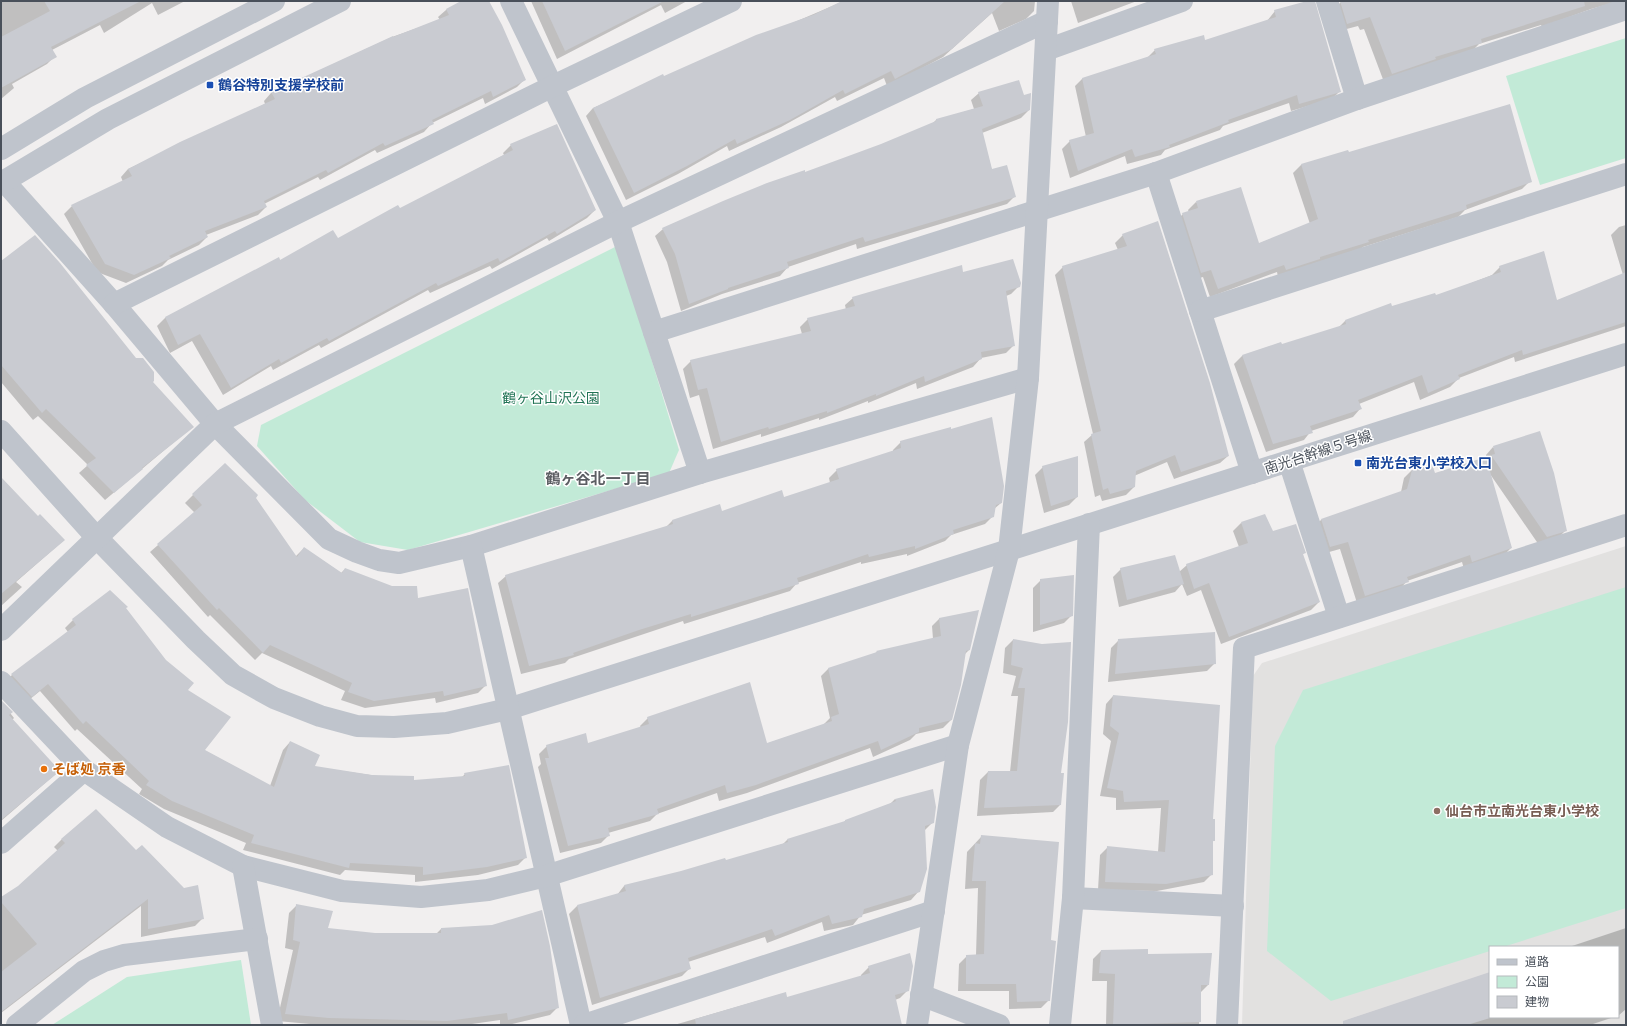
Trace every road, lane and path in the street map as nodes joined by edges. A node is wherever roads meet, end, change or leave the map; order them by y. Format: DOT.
graph roads {
  1 [pos="274,1"];
  2 [pos="340,1"];
  3 [pos="511,1"];
  4 [pos="731,1"];
  5 [pos="1182,1"];
  6 [pos="1327,1"];
  7 [pos="1626,9"];
  8 [pos="1048,11"];
  9 [pos="1046,50"];
  10 [pos="553,86"];
  11 [pos="1357,99"];
  12 [pos="1,149"];
  13 [pos="1156,172"];
  14 [pos="1626,174"];
  15 [pos="2,182"];
  16 [pos="1038,210"];
  17 [pos="618,222"];
  18 [pos="114,304"];
  19 [pos="1200,311"];
  20 [pos="654,332"];
  21 [pos="1626,354"];
  22 [pos="1028,378"];
  23 [pos="215,424"];
  24 [pos="1,431"];
  25 [pos="1289,461"];
  26 [pos="700,473"];
  27 [pos="1252,473"];
  28 [pos="1089,524"];
  29 [pos="1626,525"];
  30 [pos="97,538"];
  31 [pos="470,546"];
  32 [pos="1009,550"];
  33 [pos="1339,617"];
  34 [pos="1,630"];
  35 [pos="1,682"];
  36 [pos="508,709"];
  37 [pos="958,745"];
  38 [pos="84,770"];
  39 [pos="1,843"];
  40 [pos="243,866"];
  41 [pos="546,876"];
  42 [pos="1073,898"];
  43 [pos="1233,906"];
  44 [pos="934,911"];
  45 [pos="257,939"];
  46 [pos="921,995"];
  47 [pos="17,1025"];
  48 [pos="272,1025"];
  49 [pos="581,1025"];
  50 [pos="584,1025"];
  51 [pos="917,1025"];
  52 [pos="999,1025"];
  53 [pos="1060,1025"];
  54 [pos="1227,1025"];
  1 -- 12 [label="street"];
  2 -- 15 [label="street"];
  3 -- 10 [label="street"];
  4 -- 10 [label="street"];
  5 -- 9 [label="street"];
  6 -- 11 [label="street"];
  7 -- 11 [label="street"];
  8 -- 9 [label="street"];
  8 -- 17 [label="street"];
  9 -- 16 [label="street"];
  10 -- 17 [label="street"];
  10 -- 18 [label="street"];
  11 -- 13 [label="street"];
  13 -- 16 [label="street"];
  13 -- 19 [label="street"];
  14 -- 19 [label="street"];
  15 -- 18 [label="street"];
  16 -- 20 [label="street"];
  16 -- 22 [label="street"];
  17 -- 20 [label="street"];
  17 -- 23 [label="street"];
  18 -- 23 [label="street"];
  19 -- 27 [label="street"];
  20 -- 26 [label="street"];
  21 -- 25 [label="street, 南光台幹線５号線"];
  22 -- 26 [label="street"];
  22 -- 32 [label="street"];
  23 -- 30 [label="street"];
  23 -- 31 [label="street"];
  24 -- 30 [label="street, 南光台幹線５号線"];
  25 -- 27 [label="street, 南光台幹線５号線"];
  25 -- 33 [label="street"];
  26 -- 31 [label="street"];
  27 -- 28 [label="street, 南光台幹線５号線"];
  28 -- 32 [label="street, 南光台幹線５号線"];
  28 -- 42 [label="street"];
  29 -- 33 [label="street"];
  30 -- 34 [label="street"];
  30 -- 36 [label="street, 南光台幹線５号線"];
  31 -- 36 [label="street"];
  32 -- 36 [label="street, 南光台幹線５号線"];
  32 -- 37 [label="street"];
  33 -- 43 [label="street"];
  35 -- 38 [label="street"];
  36 -- 41 [label="street"];
  37 -- 41 [label="street"];
  37 -- 44 [label="street"];
  38 -- 39 [label="street"];
  38 -- 40 [label="street"];
  40 -- 41 [label="street"];
  40 -- 45 [label="street"];
  41 -- 49 [label="street"];
  42 -- 43 [label="street"];
  42 -- 53 [label="street"];
  43 -- 54 [label="street"];
  44 -- 46 [label="street"];
  44 -- 50 [label="street"];
  45 -- 47 [label="street"];
  45 -- 48 [label="street"];
  46 -- 51 [label="street"];
  46 -- 52 [label="street"];
}
